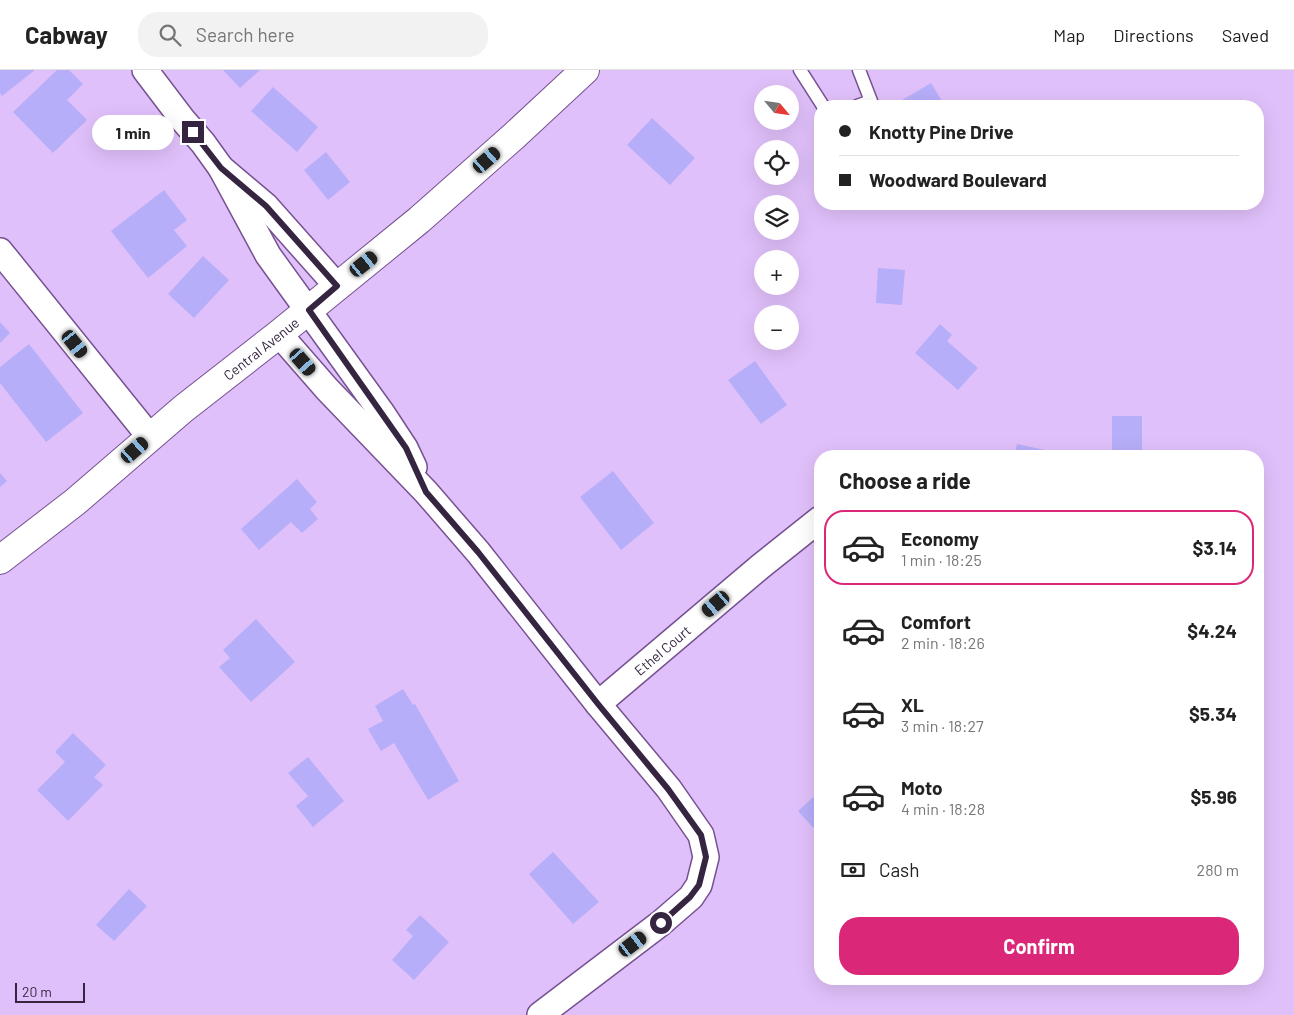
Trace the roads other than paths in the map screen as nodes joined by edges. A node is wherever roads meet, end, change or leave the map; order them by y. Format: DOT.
graph roads {
  1 [pos="145,70"];
  2 [pos="585,70"];
  3 [pos="800,70"];
  4 [pos="860,70"];
  5 [pos="819,100"];
  6 [pos="871,100"];
  7 [pos="220,167"];
  8 [pos="0,250"];
  9 [pos="337,286"];
  10 [pos="309,310"];
  11 [pos="279,334"];
  12 [pos="150,437"];
  13 [pos="426,492"];
  14 [pos="814,524"];
  15 [pos="0,560"];
  16 [pos="598,704"];
  17 [pos="540,1015"];
  1 -- 7 [label="street"];
  2 -- 9 [label="street, Central Avenue"];
  3 -- 5 [label="lane"];
  4 -- 6 [label="lane"];
  7 -- 9 [label="street"];
  7 -- 10 [label="street"];
  8 -- 12 [label="street"];
  9 -- 10 [label="street, Central Avenue"];
  10 -- 11 [label="street, Central Avenue"];
  10 -- 13 [label="street"];
  11 -- 12 [label="street, Central Avenue"];
  11 -- 13 [label="street"];
  12 -- 15 [label="street, Central Avenue"];
  13 -- 16 [label="street"];
  14 -- 16 [label="street, Ethel Court"];
  16 -- 17 [label="street"];
}
